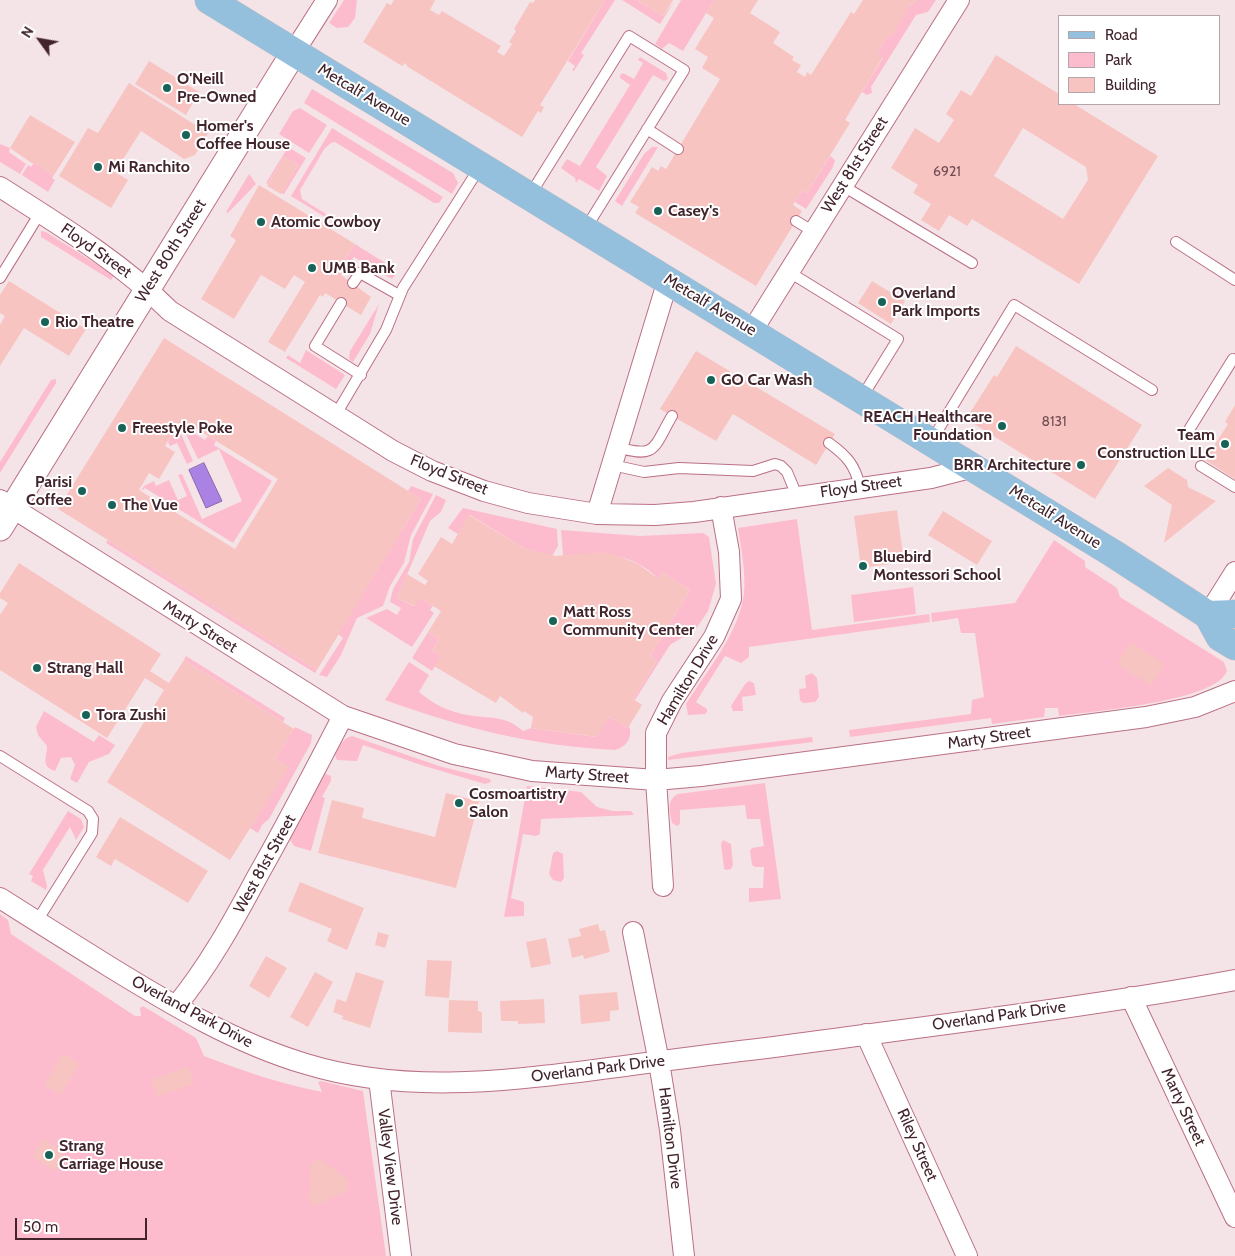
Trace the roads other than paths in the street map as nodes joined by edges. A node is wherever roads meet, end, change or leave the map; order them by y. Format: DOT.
graph roads {
  1 [pos="209,0"];
  2 [pos="327,0"];
  3 [pos="959,0"];
  4 [pos="294,52"];
  5 [pos="647,129"];
  6 [pos="678,149"];
  7 [pos="481,166"];
  8 [pos="842,186"];
  9 [pos="0,187"];
  10 [pos="530,196"];
  11 [pos="40,213"];
  12 [pos="796,221"];
  13 [pos="585,229"];
  14 [pos="814,232"];
  15 [pos="1176,242"];
  16 [pos="972,263"];
  17 [pos="789,272"];
  18 [pos="0,278"];
  19 [pos="668,280"];
  20 [pos="1235,280"];
  21 [pos="353,283"];
  22 [pos="148,288"];
  23 [pos="400,295"];
  24 [pos="341,303"];
  25 [pos="752,331"];
  26 [pos="1235,360"];
  27 [pos="361,374"];
  28 [pos="1152,390"];
  29 [pos="862,398"];
  30 [pos="335,416"];
  31 [pos="672,416"];
  32 [pos="1187,433"];
  33 [pos="932,441"];
  34 [pos="829,443"];
  35 [pos="615,456"];
  36 [pos="1201,466"];
  37 [pos="974,467"];
  38 [pos="1235,486"];
  39 [pos="860,487"];
  40 [pos="797,496"];
  41 [pos="721,507"];
  42 [pos="4,512"];
  43 [pos="597,514"];
  44 [pos="1235,572"];
  45 [pos="1222,614"];
  46 [pos="1235,646"];
  47 [pos="1235,690"];
  48 [pos="343,716"];
  49 [pos="0,756"];
  50 [pos="656,780"];
  51 [pos="663,886"];
  52 [pos="0,898"];
  53 [pos="37,922"];
  54 [pos="633,932"];
  55 [pos="1235,980"];
  56 [pos="1131,997"];
  57 [pos="176,1006"];
  58 [pos="866,1034"];
  59 [pos="659,1062"];
  60 [pos="379,1078"];
  61 [pos="1235,1217"];
  62 [pos="401,1256"];
  63 [pos="684,1256"];
  64 [pos="967,1256"];
  1 -- 4 [label="main road, Metcalf Avenue"];
  2 -- 4 [label="street, West 80th Street"];
  3 -- 8 [label="street, West 81st Street"];
  4 -- 7 [label="main road, Metcalf Avenue"];
  4 -- 22 [label="street, West 80th Street"];
  5 -- 6 [label="lane"];
  5 -- 10 [label="lane"];
  5 -- 13 [label="lane"];
  7 -- 10 [label="main road, Metcalf Avenue"];
  7 -- 23 [label="lane"];
  8 -- 14 [label="street, West 81st Street"];
  8 -- 16 [label="lane"];
  9 -- 11 [label="street, Floyd Street"];
  10 -- 13 [label="main road, Metcalf Avenue"];
  11 -- 18 [label="lane"];
  11 -- 22 [label="street, Floyd Street"];
  12 -- 14 [label="lane"];
  13 -- 19 [label="main road, Metcalf Avenue"];
  14 -- 17 [label="street, West 81st Street"];
  15 -- 20 [label="lane"];
  17 -- 25 [label="street, West 81st Street"];
  17 -- 29 [label="lane"];
  19 -- 25 [label="main road, Metcalf Avenue"];
  19 -- 35 [label="street"];
  21 -- 23 [label="lane"];
  22 -- 30 [label="street, Floyd Street"];
  22 -- 42 [label="street, West 80th Street"];
  23 -- 27 [label="lane"];
  24 -- 27 [label="lane"];
  25 -- 29 [label="main road, Metcalf Avenue"];
  26 -- 32 [label="lane"];
  27 -- 30 [label="lane"];
  28 -- 33 [label="lane"];
  29 -- 33 [label="main road, Metcalf Avenue"];
  30 -- 43 [label="street, Floyd Street"];
  31 -- 35 [label="lane"];
  33 -- 37 [label="main road, Metcalf Avenue"];
  34 -- 39 [label="lane"];
  35 -- 40 [label="lane"];
  35 -- 43 [label="street"];
  36 -- 38 [label="lane"];
  37 -- 39 [label="street, Floyd Street"];
  37 -- 45 [label="main road, Metcalf Avenue"];
  39 -- 40 [label="street, Floyd Street"];
  40 -- 41 [label="street, Floyd Street"];
  41 -- 43 [label="street, Floyd Street"];
  41 -- 50 [label="street, Hamilton Drive"];
  42 -- 48 [label="street, Marty Street"];
  44 -- 45 [label="street"];
  45 -- 46 [label="main road"];
  47 -- 50 [label="street, Marty Street"];
  48 -- 50 [label="street, Marty Street"];
  48 -- 57 [label="street, West 81st Street"];
  49 -- 53 [label="lane"];
  50 -- 51 [label="street, Hamilton Drive"];
  52 -- 53 [label="street, Overland Park Drive"];
  53 -- 57 [label="street, Overland Park Drive"];
  54 -- 59 [label="street, Hamilton Drive"];
  55 -- 56 [label="street, Overland Park Drive"];
  56 -- 58 [label="street, Overland Park Drive"];
  56 -- 61 [label="street, Marty Street"];
  57 -- 60 [label="street, Overland Park Drive"];
  58 -- 59 [label="street, Overland Park Drive"];
  58 -- 64 [label="street, Riley Street"];
  59 -- 60 [label="street, Overland Park Drive"];
  59 -- 63 [label="street, Hamilton Drive"];
  60 -- 62 [label="street, Valley View Drive"];
}
